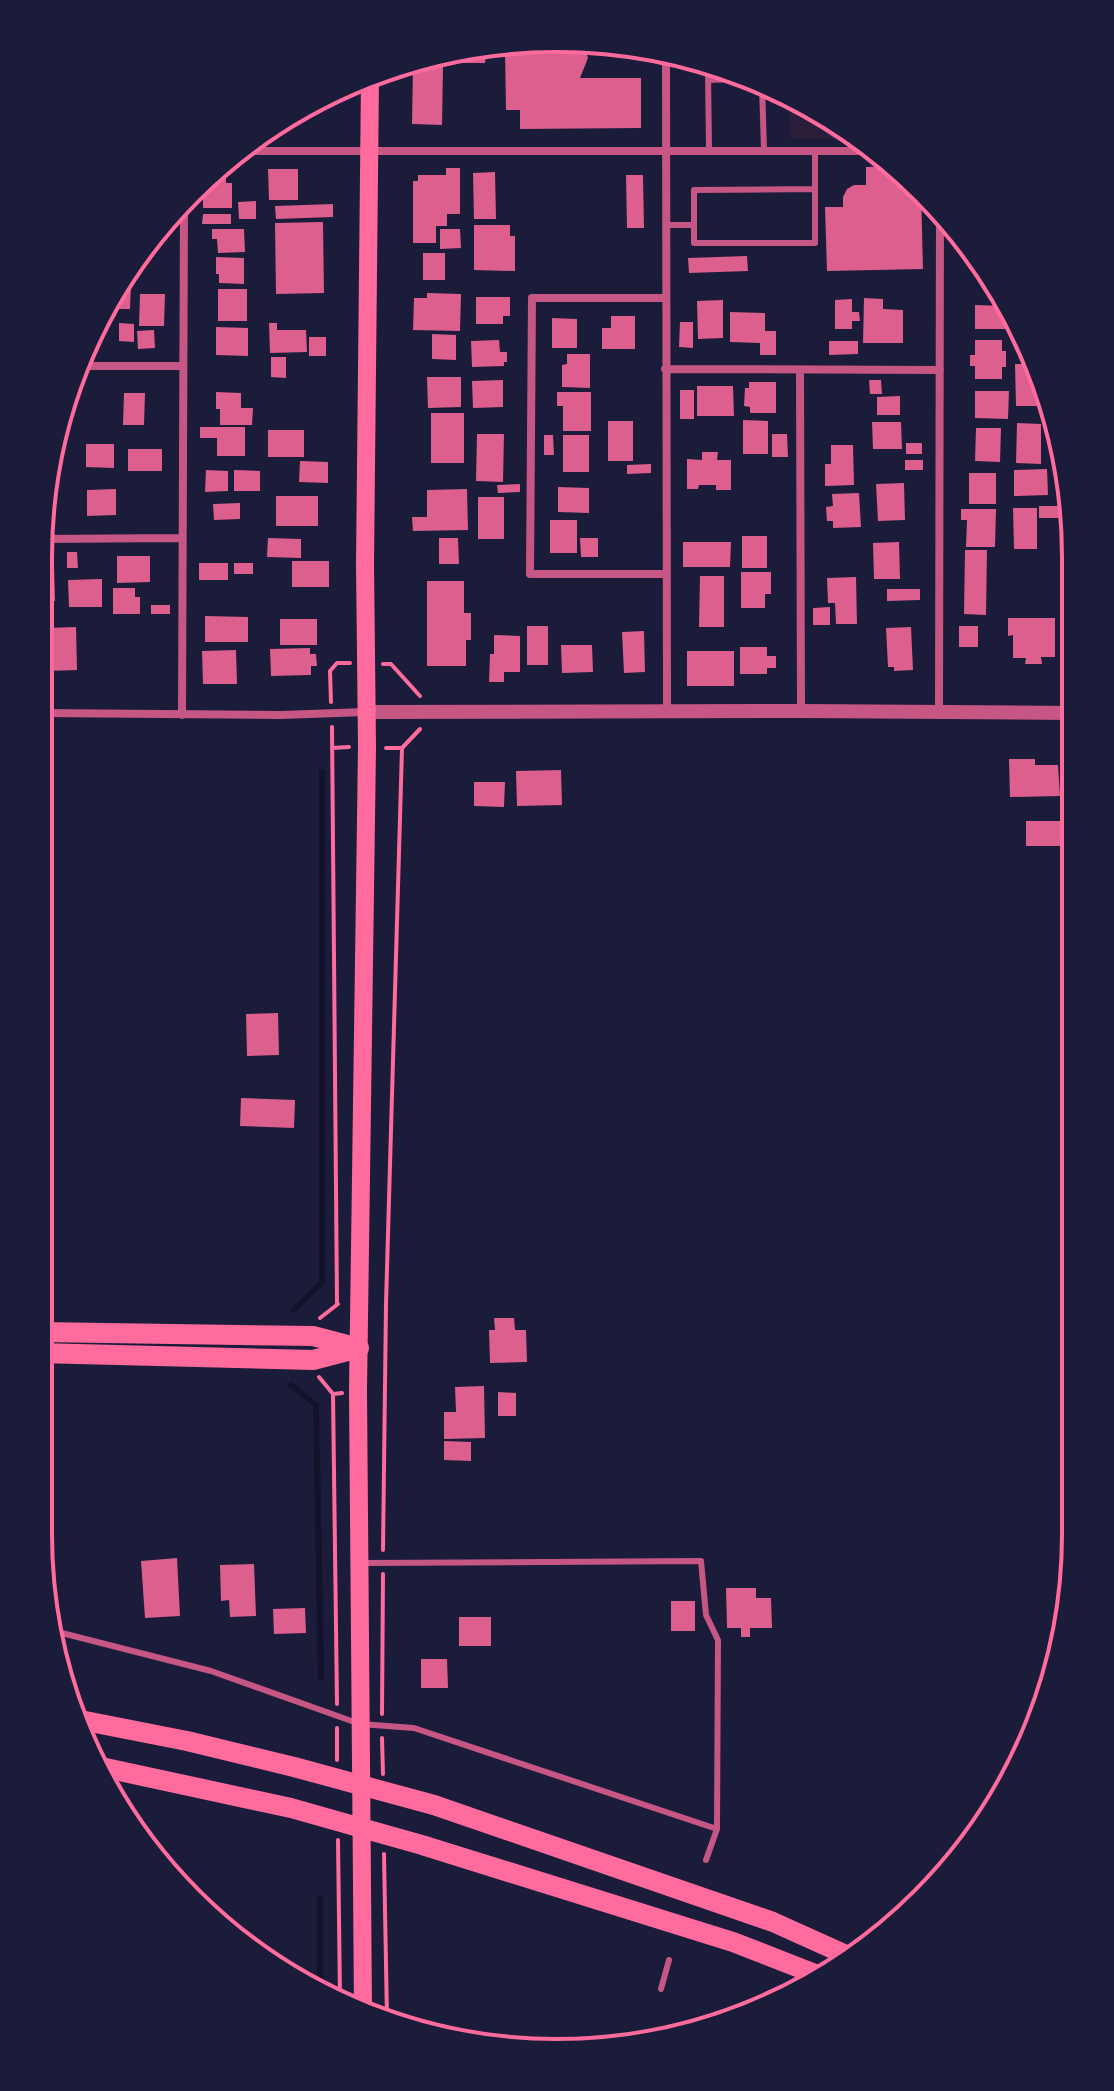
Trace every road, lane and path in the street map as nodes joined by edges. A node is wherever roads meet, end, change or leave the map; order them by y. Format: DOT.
graph roads {
  1 [pos="666,64"];
  2 [pos="708,75"];
  3 [pos="708,80"];
  4 [pos="721,80"];
  5 [pos="370,88"];
  6 [pos="762,96"];
  7 [pos="666,150"];
  8 [pos="709,150"];
  9 [pos="764,150"];
  10 [pos="257,151"];
  11 [pos="368,151"];
  12 [pos="815,151"];
  13 [pos="857,151"];
  14 [pos="815,189"];
  15 [pos="184,217"];
  16 [pos="665,225"];
  17 [pos="694,225"];
  18 [pos="940,228"];
  19 [pos="665,298"];
  20 [pos="89,366"];
  21 [pos="182,366"];
  22 [pos="665,369"];
  23 [pos="800,370"];
  24 [pos="940,370"];
  25 [pos="182,538"];
  26 [pos="53,539"];
  27 [pos="666,574"];
  28 [pos="801,711"];
  29 [pos="939,711"];
  30 [pos="367,712"];
  31 [pos="667,712"];
  32 [pos="52,713"];
  33 [pos="1062,713"];
  34 [pos="182,715"];
  35 [pos="332,748"];
  36 [pos="402,748"];
  37 [pos="337,1304"];
  38 [pos="52,1332"];
  39 [pos="359,1348"];
  40 [pos="52,1353"];
  41 [pos="333,1394"];
  42 [pos="359,1563"];
  43 [pos="383,1563"];
  44 [pos="62,1633"];
  45 [pos="337,1715"];
  46 [pos="88,1722"];
  47 [pos="360,1724"];
  48 [pos="382,1724"];
  49 [pos="337,1763"];
  50 [pos="111,1769"];
  51 [pos="117,1781"];
  52 [pos="383,1786"];
  53 [pos="291,1808"];
  54 [pos="338,1825"];
  55 [pos="717,1829"];
  56 [pos="384,1848"];
  57 [pos="706,1860"];
  58 [pos="840,1952"];
  59 [pos="669,1960"];
  60 [pos="809,1972"];
  61 [pos="661,1989"];
  62 [pos="340,1990"];
  63 [pos="363,2000"];
  64 [pos="387,2009"];
  1 -- 7 [label="street"];
  2 -- 3 [label="lane"];
  3 -- 4 [label="lane"];
  3 -- 8 [label="lane"];
  5 -- 11 [label="main road"];
  6 -- 9 [label="lane"];
  7 -- 8 [label="street"];
  7 -- 11 [label="street"];
  7 -- 16 [label="street"];
  8 -- 9 [label="street"];
  9 -- 12 [label="street"];
  10 -- 11 [label="street"];
  11 -- 30 [label="main road"];
  12 -- 13 [label="street"];
  12 -- 14 [label="lane"];
  14 -- 17 [label="lane"];
  14 -- 17 [label="lane"];
  15 -- 21 [label="street"];
  16 -- 17 [label="lane"];
  16 -- 19 [label="street"];
  18 -- 24 [label="street"];
  19 -- 22 [label="street"];
  19 -- 27 [label="street"];
  20 -- 21 [label="street"];
  21 -- 25 [label="street"];
  22 -- 23 [label="street"];
  22 -- 27 [label="street"];
  23 -- 24 [label="street"];
  23 -- 28 [label="street"];
  24 -- 29 [label="street"];
  25 -- 26 [label="street"];
  25 -- 34 [label="street"];
  27 -- 31 [label="street"];
  28 -- 29 [label="street"];
  28 -- 31 [label="street"];
  29 -- 33 [label="street"];
  30 -- 31 [label="street"];
  30 -- 34 [label="street"];
  30 -- 39 [label="main road"];
  32 -- 34 [label="street"];
  35 -- 37 [label="path"];
  36 -- 43 [label="path"];
  38 -- 39 [label="highway"];
  39 -- 40 [label="highway"];
  39 -- 42 [label="main road"];
  41 -- 45 [label="path"];
  42 -- 43 [label="lane"];
  42 -- 47 [label="main road"];
  43 -- 48 [label="path"];
  43 -- 55 [label="lane"];
  44 -- 45 [label="lane"];
  45 -- 47 [label="lane"];
  45 -- 49 [label="path"];
  46 -- 58 [label="highway"];
  47 -- 48 [label="lane"];
  47 -- 63 [label="main road"];
  48 -- 52 [label="path"];
  48 -- 55 [label="lane"];
  50 -- 53 [label="highway"];
  51 -- 53 [label="highway"];
  53 -- 60 [label="highway"];
  54 -- 62 [label="path"];
  55 -- 57 [label="lane"];
  56 -- 64 [label="path"];
  59 -- 61 [label="lane"];
}
